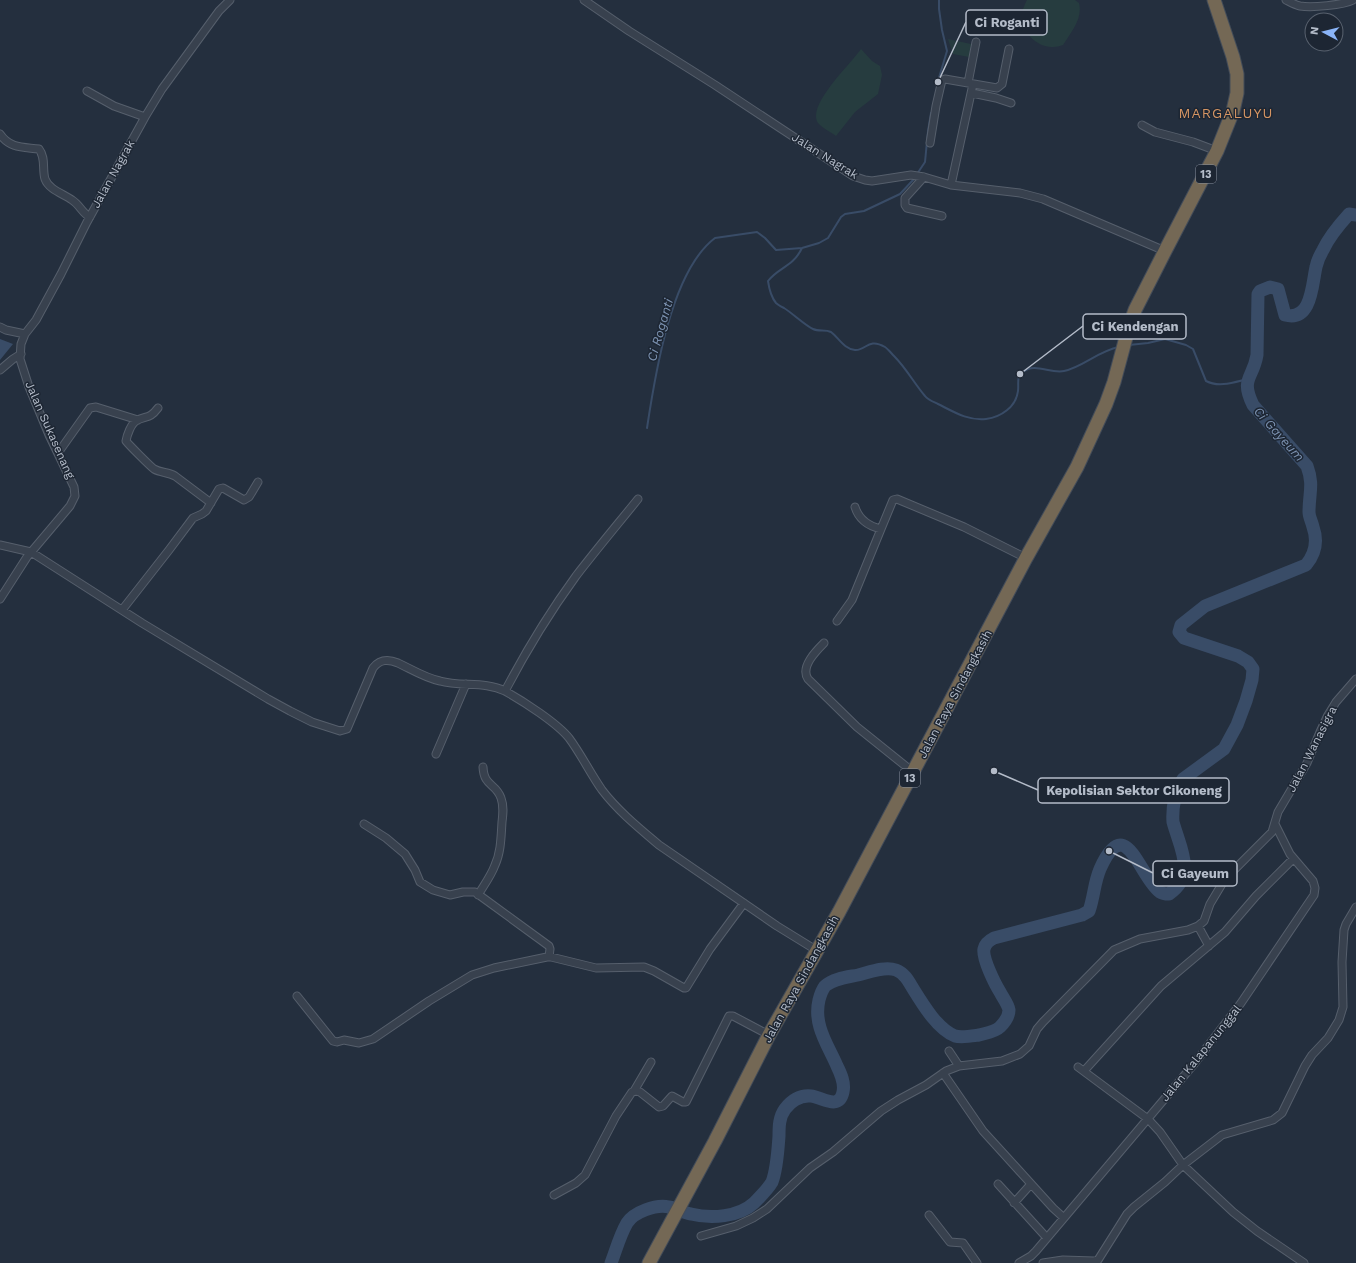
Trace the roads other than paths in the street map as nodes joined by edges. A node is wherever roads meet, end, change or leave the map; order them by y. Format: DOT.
graph roads {
  1 [pos="230,0"];
  2 [pos="584,0"];
  3 [pos="1214,0"];
  4 [pos="1286,0"];
  5 [pos="1354,0"];
  6 [pos="976,42"];
  7 [pos="1009,49"];
  8 [pos="971,84"];
  9 [pos="997,88"];
  10 [pos="87,91"];
  11 [pos="972,93"];
  12 [pos="996,98"];
  13 [pos="1010,103"];
  14 [pos="145,117"];
  15 [pos="1142,125"];
  16 [pos="0,134"];
  17 [pos="930,143"];
  18 [pos="1217,151"];
  19 [pos="924,177"];
  20 [pos="951,185"];
  21 [pos="942,216"];
  22 [pos="90,217"];
  23 [pos="1165,251"];
  24 [pos="0,327"];
  25 [pos="26,334"];
  26 [pos="21,354"];
  27 [pos="0,370"];
  28 [pos="158,408"];
  29 [pos="138,420"];
  30 [pos="58,453"];
  31 [pos="258,482"];
  32 [pos="638,499"];
  33 [pos="211,503"];
  34 [pos="855,507"];
  35 [pos="881,529"];
  36 [pos="0,545"];
  37 [pos="31,552"];
  38 [pos="1026,558"];
  39 [pos="0,599"];
  40 [pos="122,610"];
  41 [pos="837,621"];
  42 [pos="824,643"];
  43 [pos="1356,679"];
  44 [pos="466,684"];
  45 [pos="505,691"];
  46 [pos="436,754"];
  47 [pos="483,767"];
  48 [pos="913,772"];
  49 [pos="364,824"];
  50 [pos="1276,827"];
  51 [pos="1293,859"];
  52 [pos="478,895"];
  53 [pos="744,903"];
  54 [pos="1356,907"];
  55 [pos="1199,928"];
  56 [pos="1209,946"];
  57 [pos="816,950"];
  58 [pos="549,957"];
  59 [pos="297,996"];
  60 [pos="769,1035"];
  61 [pos="949,1051"];
  62 [pos="651,1062"];
  63 [pos="959,1066"];
  64 [pos="1078,1067"];
  65 [pos="1084,1071"];
  66 [pos="943,1073"];
  67 [pos="634,1091"];
  68 [pos="1148,1119"];
  69 [pos="1183,1165"];
  70 [pos="998,1184"];
  71 [pos="1031,1184"];
  72 [pos="554,1195"];
  73 [pos="1014,1203"];
  74 [pos="929,1215"];
  75 [pos="1064,1218"];
  76 [pos="701,1236"];
  77 [pos="1047,1238"];
  78 [pos="1031,1256"];
  79 [pos="1035,1262"];
  80 [pos="649,1263"];
  81 [pos="977,1263"];
  82 [pos="1019,1263"];
  83 [pos="1043,1263"];
  84 [pos="1304,1263"];
  1 -- 14 [label="street, Jalan Nagrak"];
  2 -- 19 [label="street, Jalan Nagrak"];
  3 -- 18 [label="highway, 13"];
  4 -- 5 [label="street"];
  6 -- 8 [label="street"];
  7 -- 9 [label="street"];
  8 -- 9 [label="street"];
  8 -- 11 [label="street"];
  8 -- 17 [label="street"];
  9 -- 12 [label="street"];
  10 -- 14 [label="street"];
  11 -- 12 [label="street"];
  11 -- 20 [label="street"];
  12 -- 13 [label="street"];
  14 -- 22 [label="street, Jalan Nagrak"];
  15 -- 18 [label="street"];
  16 -- 22 [label="street"];
  18 -- 23 [label="highway, 13"];
  19 -- 20 [label="street, Jalan Nagrak"];
  19 -- 21 [label="street"];
  20 -- 23 [label="street, Jalan Nagrak"];
  22 -- 25 [label="street, Jalan Nagrak"];
  23 -- 38 [label="highway, Jalan Raya Sindangkasih / 13"];
  24 -- 25 [label="street"];
  25 -- 26 [label="street, Jalan Sukasenang"];
  26 -- 27 [label="street"];
  26 -- 30 [label="street, Jalan Sukasenang"];
  28 -- 29 [label="street"];
  29 -- 30 [label="street"];
  29 -- 33 [label="street"];
  30 -- 37 [label="street, Jalan Sukasenang"];
  31 -- 33 [label="street"];
  32 -- 45 [label="street"];
  33 -- 40 [label="street"];
  34 -- 35 [label="street"];
  35 -- 38 [label="street"];
  35 -- 41 [label="street"];
  36 -- 37 [label="street"];
  37 -- 39 [label="street, Jalan Sukasenang"];
  37 -- 40 [label="street"];
  38 -- 48 [label="highway, Jalan Raya Sindangkasih / 13"];
  40 -- 44 [label="street"];
  42 -- 48 [label="street"];
  43 -- 50 [label="street, Jalan Wanasigra"];
  44 -- 45 [label="street"];
  44 -- 46 [label="street"];
  45 -- 53 [label="street"];
  47 -- 52 [label="street"];
  48 -- 57 [label="highway, Jalan Raya Sindangkasih / 13"];
  49 -- 52 [label="street"];
  50 -- 51 [label="street, Jalan Kalapanunggal"];
  50 -- 55 [label="street, Jalan Wanasigra"];
  51 -- 56 [label="street"];
  51 -- 68 [label="street, Jalan Kalapanunggal"];
  52 -- 58 [label="street"];
  53 -- 57 [label="street"];
  53 -- 58 [label="street"];
  54 -- 69 [label="street"];
  55 -- 56 [label="street"];
  55 -- 63 [label="street"];
  56 -- 65 [label="street"];
  57 -- 60 [label="highway, Jalan Raya Sindangkasih / 13"];
  58 -- 59 [label="street"];
  60 -- 67 [label="street"];
  60 -- 80 [label="highway, Jalan Raya Sindangkasih / 13"];
  61 -- 63 [label="street"];
  62 -- 67 [label="street"];
  63 -- 66 [label="street"];
  64 -- 65 [label="street"];
  65 -- 68 [label="street"];
  66 -- 71 [label="street"];
  66 -- 76 [label="street"];
  67 -- 72 [label="street"];
  68 -- 69 [label="street"];
  68 -- 75 [label="street, Jalan Kalapanunggal"];
  69 -- 83 [label="street"];
  69 -- 84 [label="street"];
  70 -- 73 [label="street"];
  71 -- 73 [label="street"];
  71 -- 75 [label="street"];
  73 -- 77 [label="street"];
  74 -- 81 [label="street"];
  75 -- 77 [label="street, Jalan Kalapanunggal"];
  77 -- 78 [label="street, Jalan Kalapanunggal"];
  78 -- 79 [label="street"];
  78 -- 82 [label="street, Jalan Kalapanunggal"];
}
